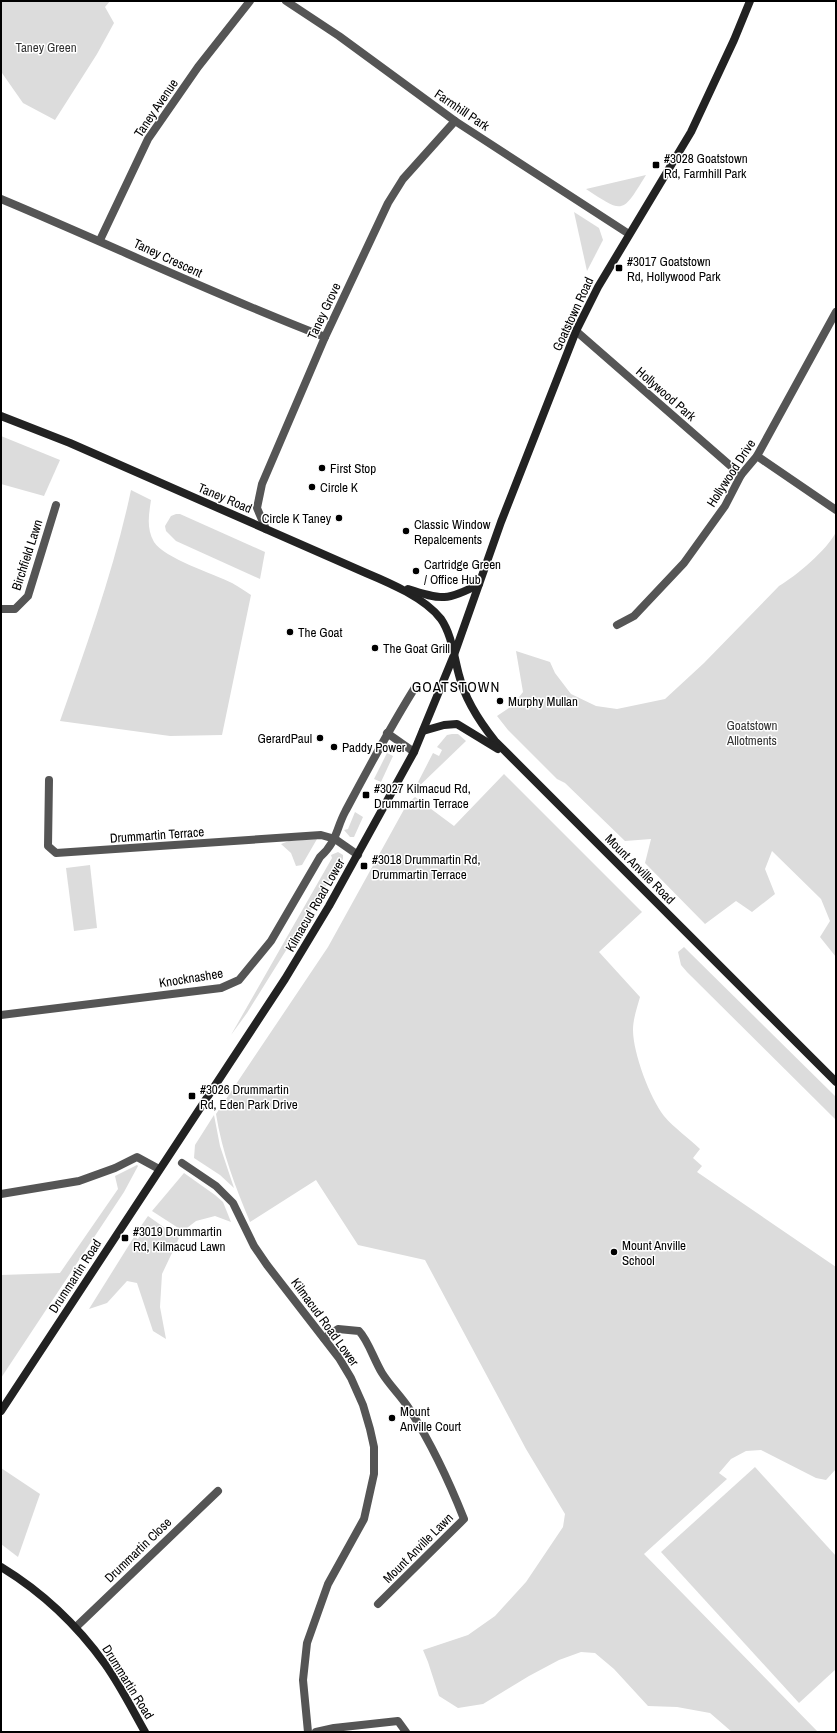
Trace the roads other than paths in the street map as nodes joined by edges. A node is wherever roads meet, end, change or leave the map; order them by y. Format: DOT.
graph roads {
  1 [pos="250,1"];
  2 [pos="286,1"];
  3 [pos="750,1"];
  4 [pos="455,121"];
  5 [pos="1,199"];
  6 [pos="629,234"];
  7 [pos="100,240"];
  8 [pos="836,312"];
  9 [pos="576,331"];
  10 [pos="325,337"];
  11 [pos="1,416"];
  12 [pos="757,456"];
  13 [pos="741,475"];
  14 [pos="56,505"];
  15 [pos="836,510"];
  16 [pos="266,529"];
  17 [pos="479,584"];
  18 [pos="394,585"];
  19 [pos="1,609"];
  20 [pos="617,625"];
  21 [pos="454,655"];
  22 [pos="416,686"];
  23 [pos="423,731"];
  24 [pos="387,733"];
  25 [pos="414,752"];
  26 [pos="507,754"];
  27 [pos="49,780"];
  28 [pos="335,840"];
  29 [pos="358,855"];
  30 [pos="1,1015"];
  31 [pos="836,1082"];
  32 [pos="169,1153"];
  33 [pos="182,1163"];
  34 [pos="159,1169"];
  35 [pos="1,1194"];
  36 [pos="324,1338"];
  37 [pos="1,1411"];
  38 [pos="218,1491"];
  39 [pos="1,1567"];
  40 [pos="378,1604"];
  41 [pos="76,1627"];
  42 [pos="145,1732"];
  43 [pos="308,1732"];
  44 [pos="316,1732"];
  45 [pos="406,1732"];
  1 -- 7 [label="street, Taney Avenue"];
  2 -- 4 [label="street, Farmhill Park"];
  3 -- 6 [label="main road, Goatstown Road"];
  4 -- 6 [label="street, Farmhill Park"];
  4 -- 10 [label="street, Taney Grove"];
  5 -- 7 [label="street, Taney Crescent"];
  6 -- 9 [label="main road, Goatstown Road"];
  7 -- 10 [label="street, Taney Crescent"];
  8 -- 12 [label="street, Hollywood Drive"];
  9 -- 13 [label="street, Hollywood Park"];
  9 -- 17 [label="main road, Goatstown Road"];
  10 -- 16 [label="street, Taney Grove"];
  11 -- 16 [label="main road, Taney Road"];
  12 -- 13 [label="street, Hollywood Drive"];
  12 -- 15 [label="street"];
  13 -- 20 [label="street, Hollywood Drive"];
  14 -- 19 [label="street, Birchfield Lawn"];
  16 -- 18 [label="main road, Taney Road"];
  17 -- 18 [label="main road"];
  17 -- 21 [label="main road, Goatstown Road"];
  18 -- 21 [label="main road, Taney Road"];
  21 -- 23 [label="main road, Kilmacud Road Lower"];
  21 -- 26 [label="main road, Mount Anville Road"];
  22 -- 24 [label="street, Knocknashee"];
  23 -- 25 [label="main road, Kilmacud Road Lower"];
  23 -- 26 [label="main road"];
  24 -- 25 [label="street"];
  24 -- 28 [label="street, Knocknashee"];
  25 -- 29 [label="main road, Kilmacud Road Lower"];
  26 -- 31 [label="main road, Mount Anville Road"];
  27 -- 28 [label="street, Drummartin Terrace"];
  28 -- 29 [label="street"];
  28 -- 30 [label="street, Knocknashee"];
  29 -- 32 [label="main road, Kilmacud Road Lower"];
  32 -- 34 [label="main road, Drummartin Road"];
  33 -- 36 [label="street, Kilmacud Road Lower"];
  34 -- 35 [label="street"];
  34 -- 37 [label="main road, Drummartin Road"];
  36 -- 40 [label="street, Mount Anville Lawn"];
  36 -- 43 [label="street, Kilmacud Road Lower"];
  38 -- 41 [label="street, Drummartin Close"];
  39 -- 41 [label="main road, Drummartin Road"];
  41 -- 42 [label="main road, Drummartin Road"];
  44 -- 45 [label="street"];
}
